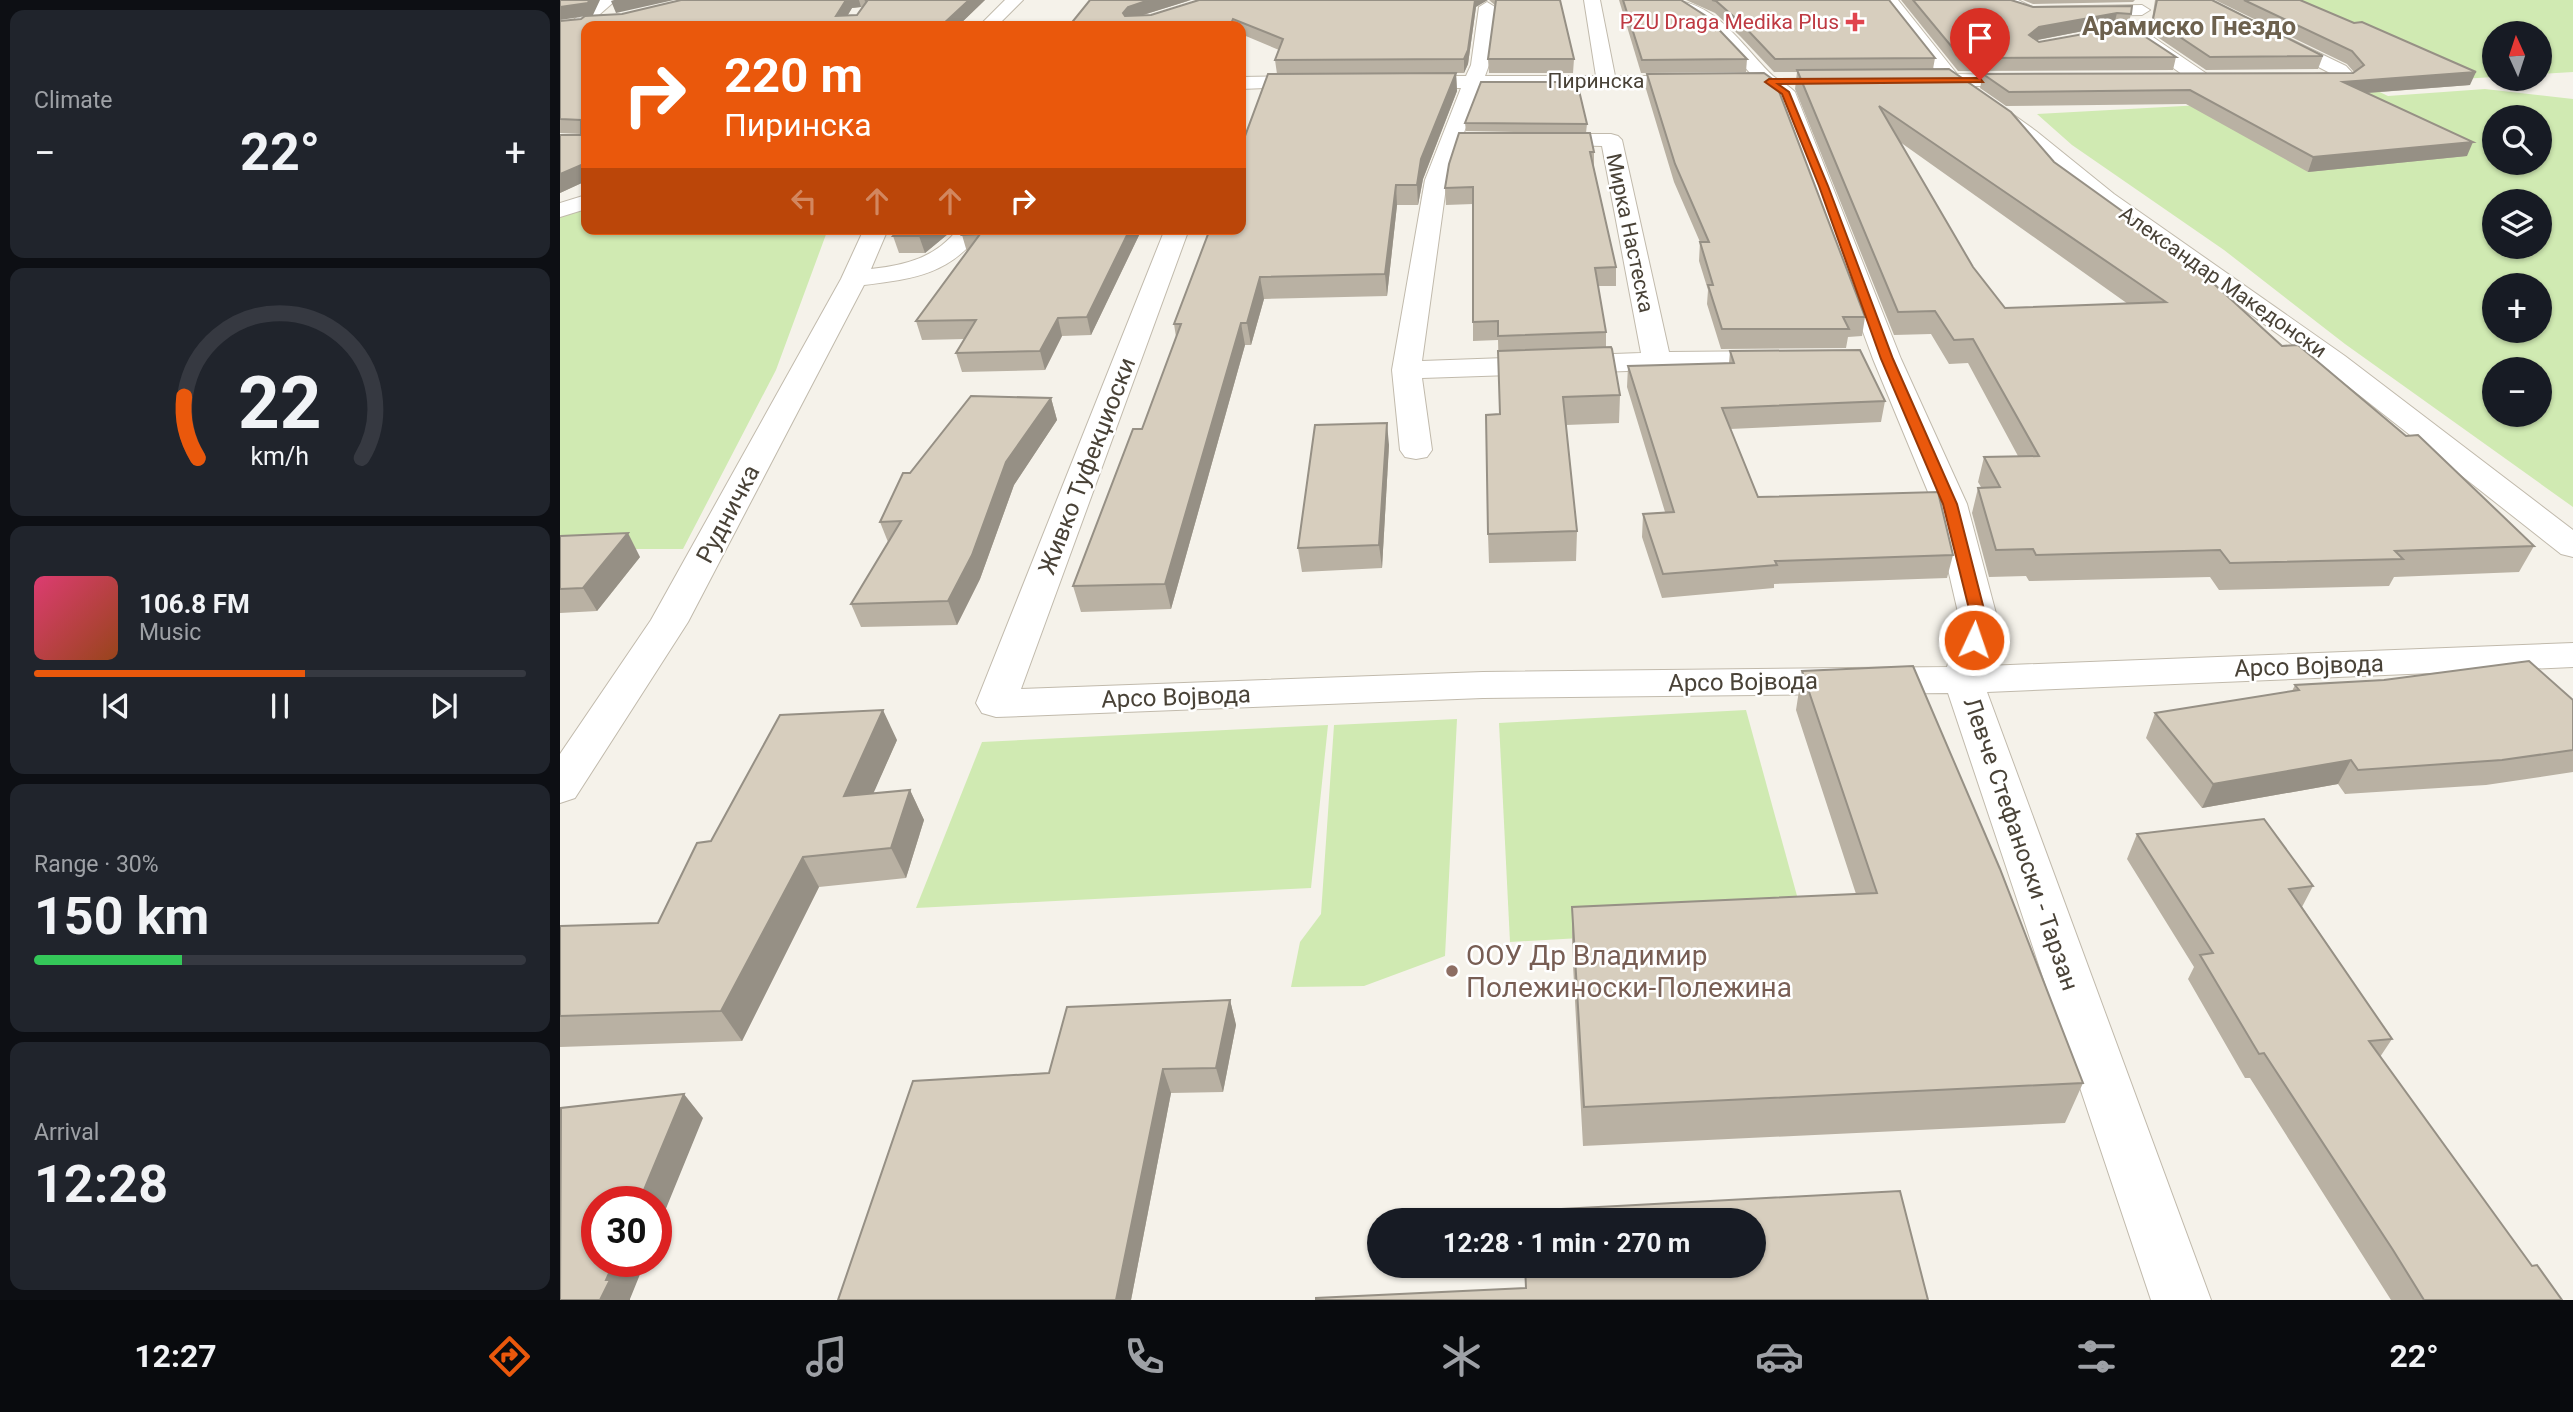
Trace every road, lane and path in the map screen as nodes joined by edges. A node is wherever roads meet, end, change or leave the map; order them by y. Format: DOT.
graph roads {
  1 [pos="608,0"];
  2 [pos="1015,0"];
  3 [pos="1033,0"];
  4 [pos="1592,0"];
  5 [pos="1675,0"];
  6 [pos="1890,0"];
  7 [pos="2008,0"];
  8 [pos="2197,0"];
  9 [pos="2144,5"];
  10 [pos="1487,8"];
  11 [pos="615,20"];
  12 [pos="583,21"];
  13 [pos="608,21"];
  14 [pos="992,21"];
  15 [pos="1010,21"];
  16 [pos="581,22"];
  17 [pos="578,25"];
  18 [pos="581,25"];
  19 [pos="560,27"];
  20 [pos="560,40"];
  21 [pos="2282,79"];
  22 [pos="1606,80"];
  23 [pos="1952,80"];
  24 [pos="2050,80"];
  25 [pos="2175,80"];
  26 [pos="1474,81"];
  27 [pos="1887,81"];
  28 [pos="1337,82"];
  29 [pos="1392,82"];
  30 [pos="1717,82"];
  31 [pos="1246,83"];
  32 [pos="1449,140"];
  33 [pos="1476,140"];
  34 [pos="1517,140"];
  35 [pos="581,204"];
  36 [pos="560,210"];
  37 [pos="873,235"];
  38 [pos="967,235"];
  39 [pos="1175,235"];
  40 [pos="854,279"];
  41 [pos="1805,360"];
  42 [pos="1657,361"];
  43 [pos="1406,370"];
  44 [pos="1416,450"];
  45 [pos="2573,547"];
  46 [pos="2573,655"];
  47 [pos="1963,680"];
  48 [pos="996,704"];
  49 [pos="560,787"];
  50 [pos="2181,1300"];
  1 -- 12 [label="street"];
  2 -- 14 [label="street"];
  3 -- 15 [label="street"];
  4 -- 22 [label="street"];
  5 -- 47 [label="street, Левче Стефаноски - Тарзан"];
  6 -- 23 [label="street, Александар Македонски"];
  7 -- 9 [label="street"];
  8 -- 21 [label="street"];
  9 -- 25 [label="street"];
  10 -- 26 [label="street"];
  11 -- 13 [label="street"];
  16 -- 17 [label="street"];
  17 -- 18 [label="street"];
  17 -- 19 [label="street"];
  17 -- 20 [label="street"];
  22 -- 26 [label="street, Пиринска"];
  22 -- 30 [label="street, Пиринска"];
  23 -- 24 [label="street"];
  23 -- 27 [label="street"];
  23 -- 45 [label="street, Александар Македонски"];
  26 -- 29 [label="street, Пиринска"];
  26 -- 32 [label="street"];
  28 -- 31 [label="street"];
  32 -- 33 [label="street"];
  32 -- 43 [label="street"];
  34 -- 42 [label="street, Мирка Настеска"];
  35 -- 36 [label="street"];
  37 -- 40 [label="street, Рудничка"];
  38 -- 40 [label="street"];
  39 -- 48 [label="street, Живко Туфекџиоски"];
  40 -- 49 [label="street, Рудничка"];
  41 -- 42 [label="street"];
  42 -- 43 [label="street"];
  43 -- 44 [label="street"];
  46 -- 47 [label="street, Арсо Војвода"];
  47 -- 48 [label="street, Арсо Војвода"];
  47 -- 50 [label="street, Левче Стефаноски - Тарзан"];
}
